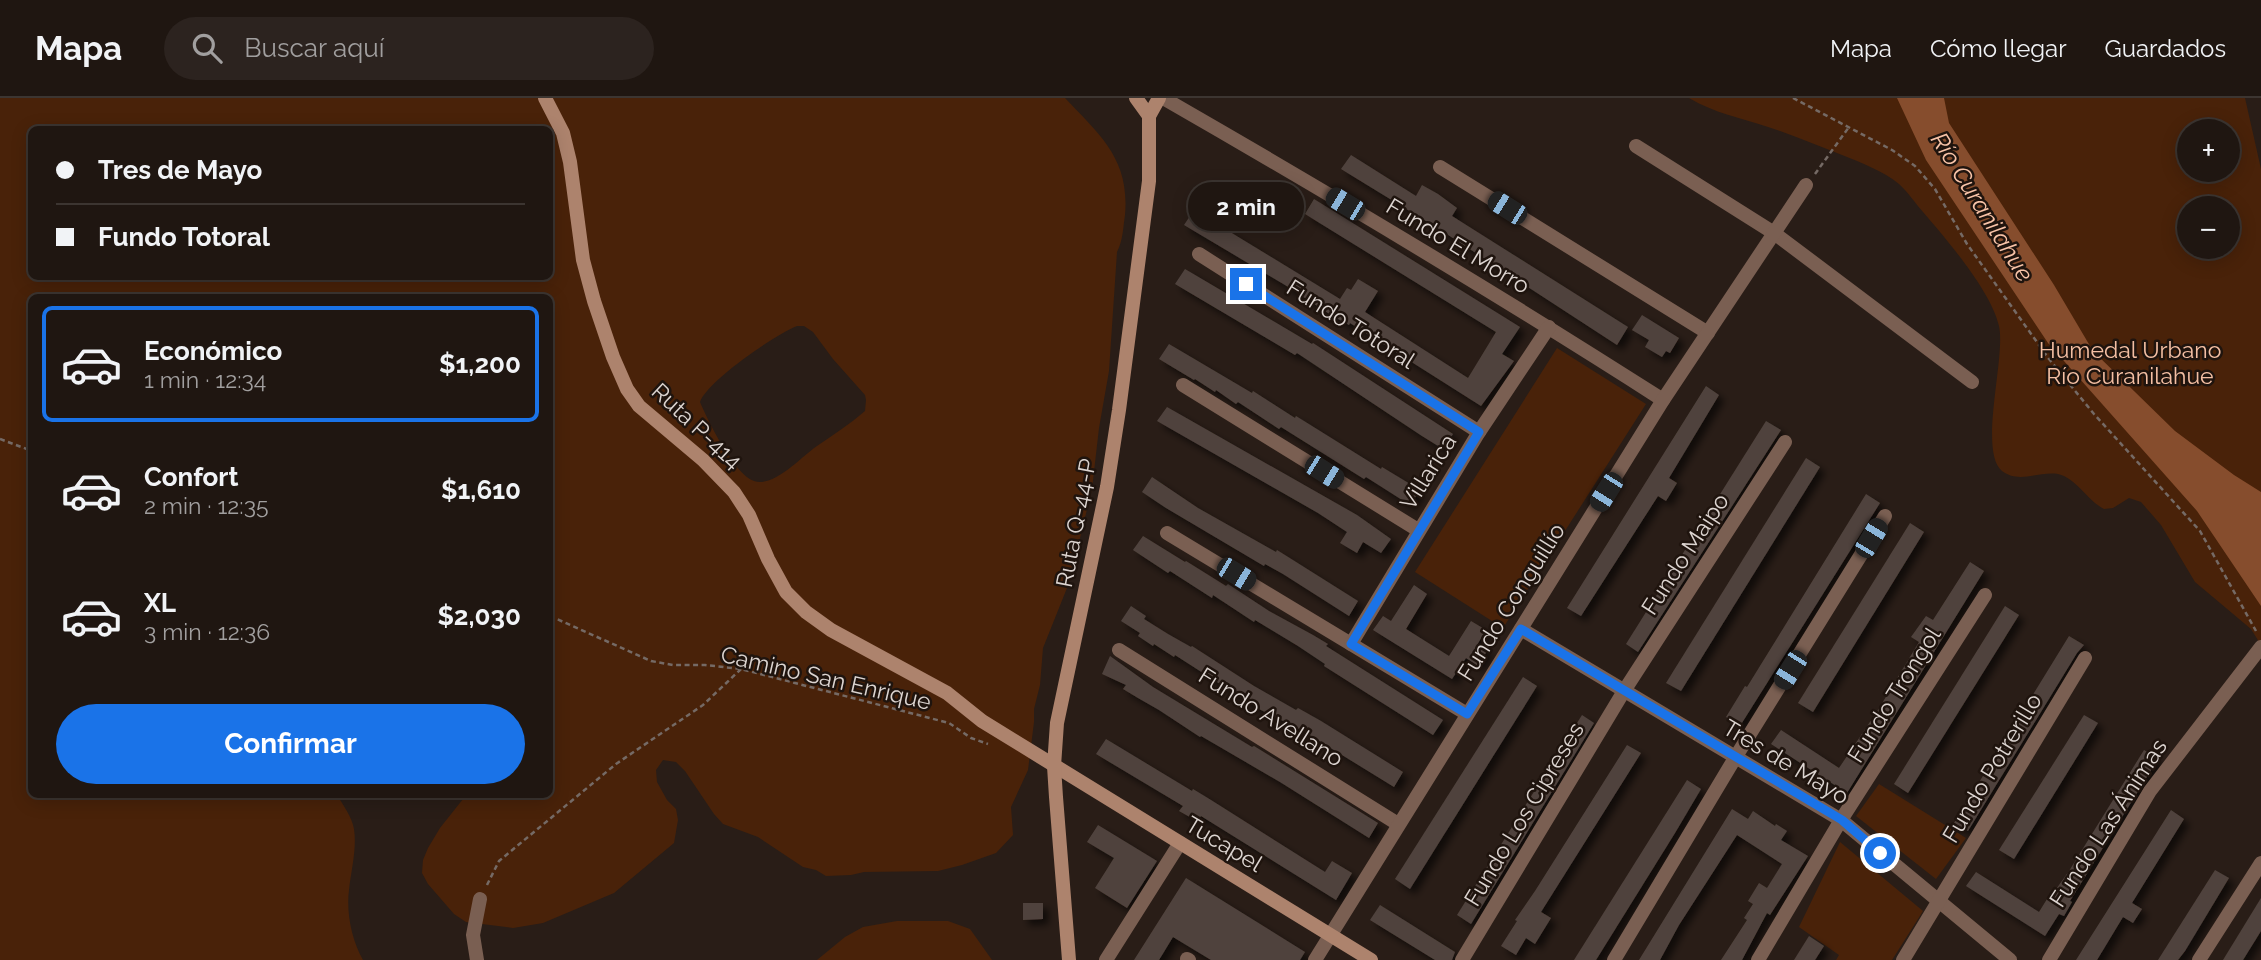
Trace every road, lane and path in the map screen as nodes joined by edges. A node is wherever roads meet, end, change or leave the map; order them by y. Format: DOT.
graph roads {
  1 [pos="545,98"];
  2 [pos="1136,98"];
  3 [pos="1161,98"];
  4 [pos="1793,98"];
  5 [pos="1149,116"];
  6 [pos="1849,127"];
  7 [pos="1636,146"];
  8 [pos="1440,167"];
  9 [pos="1806,185"];
  10 [pos="1774,233"];
  11 [pos="1199,254"];
  12 [pos="1549,327"];
  13 [pos="1708,333"];
  14 [pos="1972,382"];
  15 [pos="1183,385"];
  16 [pos="1663,400"];
  17 [pos="1479,432"];
  18 [pos="0,439"];
  19 [pos="1785,442"];
  20 [pos="28,450"];
  21 [pos="1885,516"];
  22 [pos="1418,530"];
  23 [pos="1167,533"];
  24 [pos="1985,595"];
  25 [pos="553,617"];
  26 [pos="1521,629"];
  27 [pos="2261,640"];
  28 [pos="1351,644"];
  29 [pos="2261,647"];
  30 [pos="1119,650"];
  31 [pos="2085,658"];
  32 [pos="741,669"];
  33 [pos="1624,691"];
  34 [pos="1467,714"];
  35 [pos="995,746"];
  36 [pos="1735,758"];
  37 [pos="1054,766"];
  38 [pos="1842,820"];
  39 [pos="1398,824"];
  40 [pos="1180,843"];
  41 [pos="2261,863"];
  42 [pos="480,899"];
  43 [pos="1938,901"];
  44 [pos="1331,936"];
  45 [pos="477,960"];
  46 [pos="1069,960"];
  47 [pos="1106,960"];
  48 [pos="1315,960"];
  49 [pos="1371,960"];
  50 [pos="1462,960"];
  51 [pos="1614,960"];
  52 [pos="1758,960"];
  53 [pos="1903,960"];
  54 [pos="2010,960"];
  55 [pos="2049,960"];
  56 [pos="2199,960"];
  1 -- 37 [label="street, Ruta P-414"];
  2 -- 5 [label="street"];
  3 -- 5 [label="street"];
  3 -- 12 [label="street, Fundo El Morro"];
  4 -- 6 [label="path"];
  5 -- 37 [label="street, Ruta Q-44-P"];
  6 -- 9 [label="path"];
  6 -- 27 [label="path"];
  7 -- 10 [label="street"];
  8 -- 13 [label="street"];
  9 -- 10 [label="street, Fundo Conguillío"];
  10 -- 13 [label="street, Fundo Conguillío"];
  10 -- 14 [label="street"];
  11 -- 17 [label="street, Fundo Totoral"];
  12 -- 16 [label="street"];
  12 -- 17 [label="street, Villarica"];
  13 -- 16 [label="street, Fundo Conguillío"];
  15 -- 22 [label="street"];
  16 -- 26 [label="street, Fundo Conguillío"];
  17 -- 22 [label="street, Villarica"];
  18 -- 20 [label="path"];
  19 -- 33 [label="street, Fundo Maipo"];
  21 -- 36 [label="street"];
  22 -- 28 [label="street, Villarica"];
  23 -- 28 [label="street"];
  24 -- 38 [label="street, Fundo Trongol"];
  25 -- 32 [label="path, Camino San Enrique"];
  26 -- 33 [label="street, Tres de Mayo"];
  26 -- 34 [label="street, Fundo Conguillío"];
  28 -- 34 [label="street"];
  29 -- 55 [label="street, Fundo Las Ánimas"];
  30 -- 39 [label="street, Fundo Avellano"];
  31 -- 43 [label="street, Fundo Potrerillo"];
  32 -- 35 [label="path, Camino San Enrique"];
  32 -- 42 [label="path"];
  33 -- 36 [label="street, Tres de Mayo"];
  33 -- 50 [label="street, Fundo Los Cipreses"];
  34 -- 39 [label="street, Fundo Conguillío"];
  36 -- 38 [label="street, Tres de Mayo"];
  36 -- 51 [label="street"];
  37 -- 40 [label="street, Tucapel"];
  37 -- 46 [label="street, Ruta Q-44-P"];
  38 -- 43 [label="street, Tres de Mayo"];
  38 -- 52 [label="street, Fundo Trongol"];
  39 -- 44 [label="street, Fundo Conguillío"];
  40 -- 44 [label="street, Tucapel"];
  40 -- 47 [label="street"];
  41 -- 56 [label="street"];
  42 -- 45 [label="street"];
  43 -- 53 [label="street, Fundo Potrerillo"];
  43 -- 54 [label="street, Tres de Mayo"];
  44 -- 48 [label="street, Fundo Conguillío"];
  44 -- 49 [label="street, Tucapel"];
}
